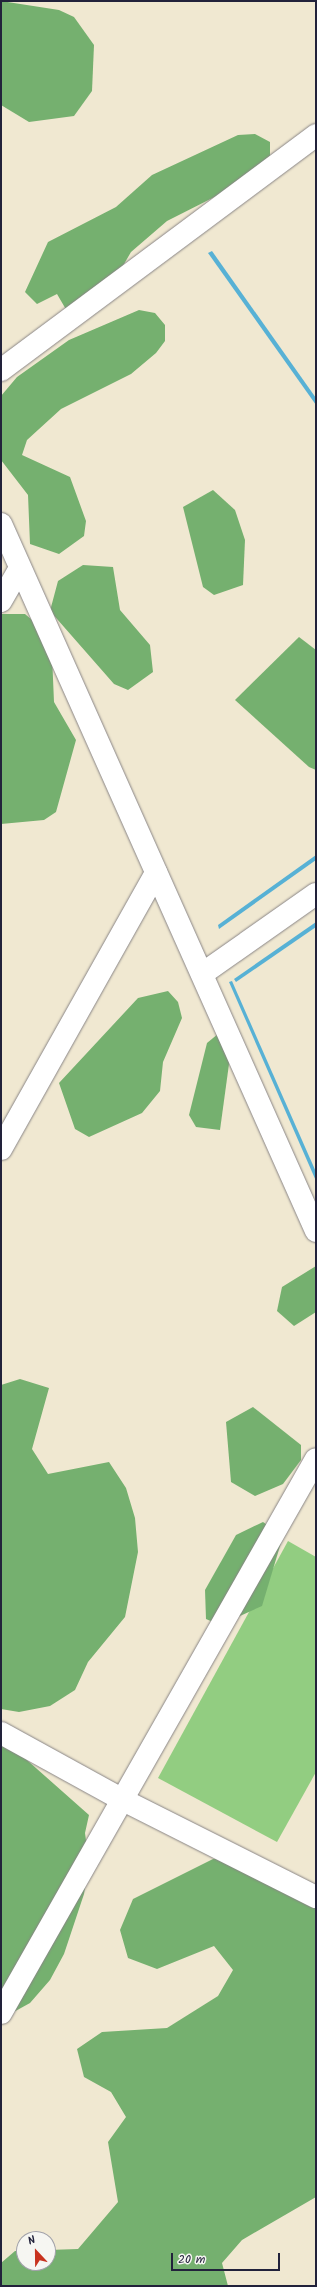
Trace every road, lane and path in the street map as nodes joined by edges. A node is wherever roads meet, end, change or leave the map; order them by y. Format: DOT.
graph roads {
  1 [pos="316,135"];
  2 [pos="1,370"];
  3 [pos="1,524"];
  4 [pos="20,568"];
  5 [pos="1,601"];
  6 [pos="156,873"];
  7 [pos="316,894"];
  8 [pos="202,974"];
  9 [pos="1,1149"];
  10 [pos="316,1231"];
  11 [pos="316,1459"];
  12 [pos="1,1733"];
  13 [pos="123,1800"];
  14 [pos="316,1897"];
  15 [pos="1,2013"];
  1 -- 2 [label="street"];
  3 -- 4 [label="street"];
  4 -- 5 [label="street"];
  4 -- 6 [label="street"];
  6 -- 8 [label="street"];
  6 -- 9 [label="street"];
  7 -- 8 [label="street"];
  8 -- 10 [label="street"];
  11 -- 13 [label="street"];
  12 -- 13 [label="street"];
  13 -- 14 [label="street"];
  13 -- 15 [label="street"];
}
